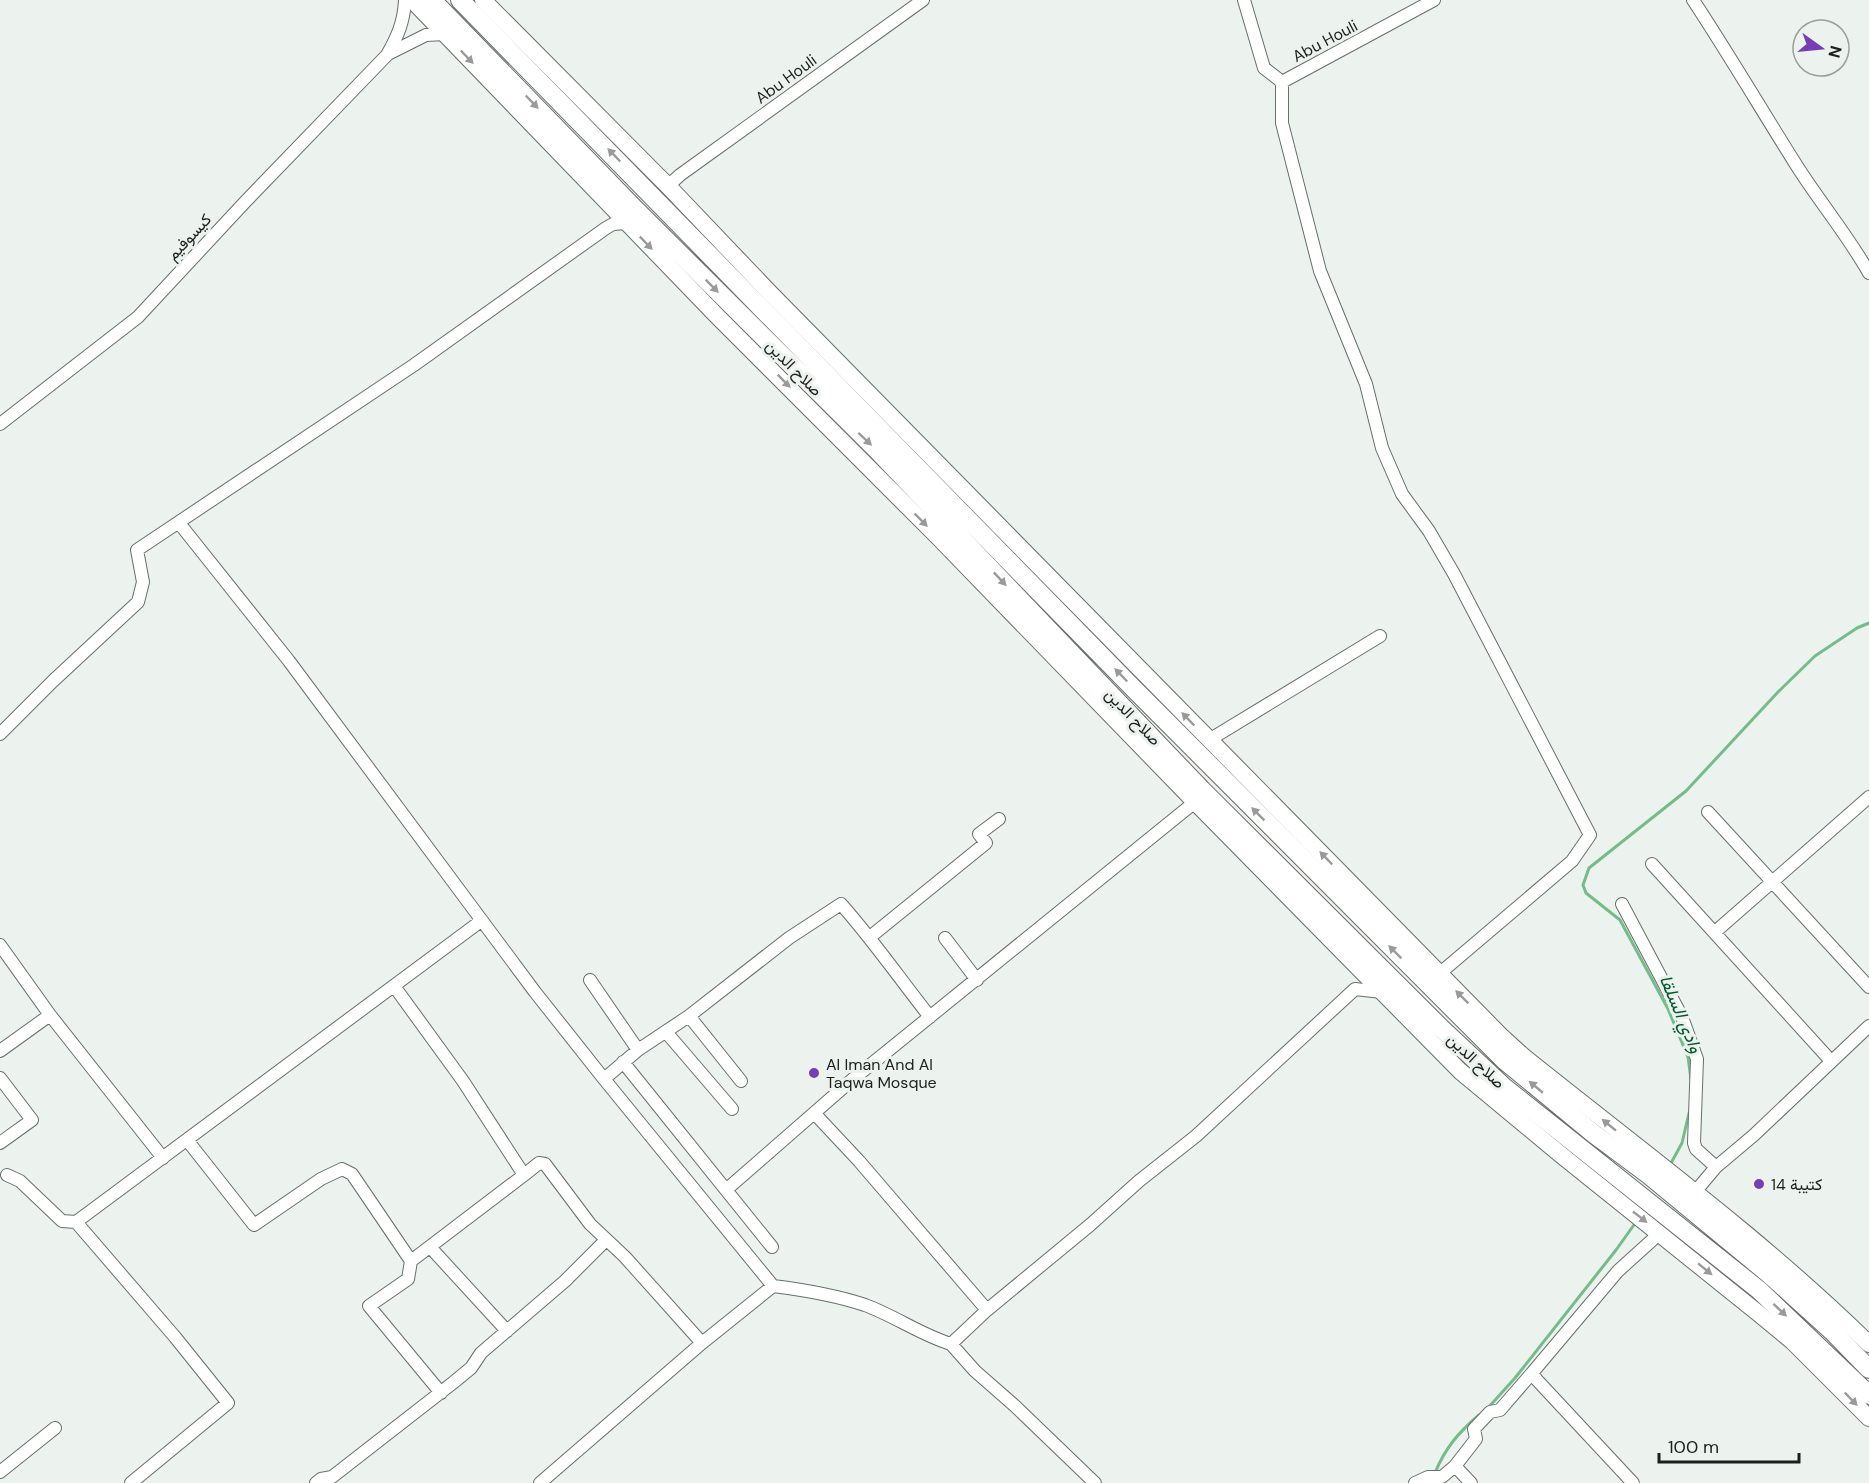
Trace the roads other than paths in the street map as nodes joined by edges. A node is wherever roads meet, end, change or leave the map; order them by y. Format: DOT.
graph roads {
  1 [pos="405,0"];
  2 [pos="412,0"];
  3 [pos="432,0"];
  4 [pos="460,0"];
  5 [pos="483,0"];
  6 [pos="924,0"];
  7 [pos="1244,0"];
  8 [pos="1434,0"];
  9 [pos="1693,0"];
  10 [pos="445,34"];
  11 [pos="387,55"];
  12 [pos="1282,82"];
  13 [pos="668,186"];
  14 [pos="606,200"];
  15 [pos="627,223"];
  16 [pos="600,232"];
  17 [pos="1869,273"];
  18 [pos="858,404"];
  19 [pos="842,417"];
  20 [pos="0,424"];
  21 [pos="179,523"];
  22 [pos="991,542"];
  23 [pos="970,548"];
  24 [pos="1380,636"];
  25 [pos="0,734"];
  26 [pos="1209,740"];
  27 [pos="1869,797"];
  28 [pos="1195,802"];
  29 [pos="1708,812"];
  30 [pos="999,819"];
  31 [pos="1652,864"];
  32 [pos="1772,883"];
  33 [pos="1622,904"];
  34 [pos="481,921"];
  35 [pos="1715,932"];
  36 [pos="870,937"];
  37 [pos="945,939"];
  38 [pos="0,945"];
  39 [pos="1350,959"];
  40 [pos="1439,974"];
  41 [pos="590,980"];
  42 [pos="977,980"];
  43 [pos="394,986"];
  44 [pos="1869,987"];
  45 [pos="1355,989"];
  46 [pos="1382,992"];
  47 [pos="50,1015"];
  48 [pos="689,1016"];
  49 [pos="930,1017"];
  50 [pos="1869,1026"];
  51 [pos="666,1032"];
  52 [pos="638,1050"];
  53 [pos="0,1051"];
  54 [pos="1831,1061"];
  55 [pos="623,1062"];
  56 [pos="0,1078"];
  57 [pos="604,1079"];
  58 [pos="741,1081"];
  59 [pos="732,1109"];
  60 [pos="815,1114"];
  61 [pos="187,1140"];
  62 [pos="0,1143"];
  63 [pos="163,1158"];
  64 [pos="1716,1167"];
  65 [pos="1652,1168"];
  66 [pos="7,1175"];
  67 [pos="524,1175"];
  68 [pos="727,1189"];
  69 [pos="1690,1195"];
  70 [pos="76,1222"];
  71 [pos="1665,1226"];
  72 [pos="606,1240"];
  73 [pos="430,1247"];
  74 [pos="772,1247"];
  75 [pos="411,1262"];
  76 [pos="1773,1279"];
  77 [pos="773,1286"];
  78 [pos="1759,1290"];
  79 [pos="987,1310"];
  80 [pos="507,1331"];
  81 [pos="702,1343"];
  82 [pos="951,1344"];
  83 [pos="1869,1344"];
  84 [pos="1869,1369"];
  85 [pos="1532,1373"];
  86 [pos="441,1393"];
  87 [pos="1869,1395"];
  88 [pos="1869,1418"];
  89 [pos="55,1428"];
  90 [pos="1455,1467"];
  91 [pos="0,1472"];
  92 [pos="134,1482"];
  93 [pos="316,1483"];
  94 [pos="540,1483"];
  95 [pos="1095,1483"];
  96 [pos="1415,1483"];
  97 [pos="1471,1483"];
  98 [pos="1633,1483"];
  1 -- 11 [label="street, كيسوفيم"];
  2 -- 10 [label="main road"];
  3 -- 19 [label="highway, صلاح الدين, one-way"];
  18 -- 4 [label="highway, صلاح الدين, one-way"];
  5 -- 13 [label="main road"];
  6 -- 13 [label="street, Abu Houli"];
  7 -- 12 [label="street, Abu Houli"];
  8 -- 12 [label="street, Abu Houli"];
  9 -- 17 [label="street"];
  10 -- 11 [label="street, كيسوفيم"];
  10 -- 14 [label="main road, one-way"];
  11 -- 20 [label="street, كيسوفيم"];
  12 -- 40 [label="street"];
  26 -- 13 [label="main road, one-way"];
  14 -- 15 [label="main road"];
  14 -- 16 [label="street"];
  15 -- 16 [label="street"];
  15 -- 28 [label="main road, one-way"];
  16 -- 21 [label="street"];
  18 -- 19 [label="highway"];
  18 -- 22 [label="highway, صلاح الدين"];
  19 -- 23 [label="highway, صلاح الدين, one-way"];
  21 -- 25 [label="street"];
  21 -- 34 [label="street"];
  22 -- 23 [label="highway"];
  65 -- 22 [label="highway, صلاح الدين, one-way"];
  23 -- 71 [label="highway, صلاح الدين, one-way"];
  24 -- 26 [label="street"];
  40 -- 26 [label="main road, one-way"];
  27 -- 32 [label="street"];
  28 -- 39 [label="main road"];
  28 -- 42 [label="street"];
  29 -- 32 [label="street"];
  30 -- 36 [label="street"];
  31 -- 35 [label="street"];
  32 -- 35 [label="street"];
  32 -- 44 [label="street"];
  33 -- 64 [label="street"];
  34 -- 43 [label="street"];
  34 -- 57 [label="street"];
  35 -- 54 [label="street"];
  36 -- 48 [label="street"];
  36 -- 49 [label="street"];
  37 -- 42 [label="street"];
  38 -- 47 [label="street"];
  39 -- 45 [label="street"];
  39 -- 46 [label="main road"];
  65 -- 40 [label="main road, one-way"];
  41 -- 52 [label="street"];
  42 -- 49 [label="street"];
  43 -- 61 [label="street"];
  43 -- 67 [label="street"];
  45 -- 46 [label="street"];
  45 -- 79 [label="street"];
  46 -- 71 [label="main road, one-way"];
  47 -- 53 [label="street"];
  47 -- 63 [label="street"];
  48 -- 51 [label="street"];
  48 -- 58 [label="street"];
  49 -- 60 [label="street"];
  50 -- 54 [label="street"];
  51 -- 52 [label="street"];
  51 -- 59 [label="street"];
  52 -- 55 [label="street"];
  54 -- 64 [label="street"];
  55 -- 57 [label="street"];
  55 -- 68 [label="street"];
  56 -- 62 [label="street"];
  57 -- 77 [label="street"];
  60 -- 68 [label="street"];
  60 -- 79 [label="street"];
  61 -- 63 [label="street"];
  61 -- 75 [label="street"];
  63 -- 70 [label="street"];
  64 -- 69 [label="street"];
  65 -- 69 [label="highway, صلاح الدين"];
  66 -- 70 [label="street"];
  67 -- 72 [label="street"];
  67 -- 73 [label="street"];
  68 -- 74 [label="street"];
  69 -- 76 [label="highway, صلاح الدين"];
  69 -- 83 [label="main road"];
  70 -- 92 [label="street"];
  71 -- 78 [label="highway, صلاح الدين"];
  71 -- 85 [label="street"];
  71 -- 88 [label="main road, one-way"];
  72 -- 80 [label="street"];
  72 -- 81 [label="street"];
  73 -- 75 [label="street"];
  73 -- 80 [label="street"];
  75 -- 86 [label="street"];
  76 -- 78 [label="highway"];
  76 -- 84 [label="highway, صلاح الدين"];
  77 -- 81 [label="street"];
  77 -- 82 [label="street"];
  78 -- 87 [label="highway, صلاح الدين, one-way"];
  79 -- 82 [label="street"];
  80 -- 86 [label="street"];
  81 -- 94 [label="street"];
  82 -- 95 [label="street"];
  85 -- 90 [label="street"];
  85 -- 98 [label="street"];
  86 -- 93 [label="street"];
  89 -- 91 [label="street"];
  90 -- 96 [label="street"];
  90 -- 97 [label="street"];
}
